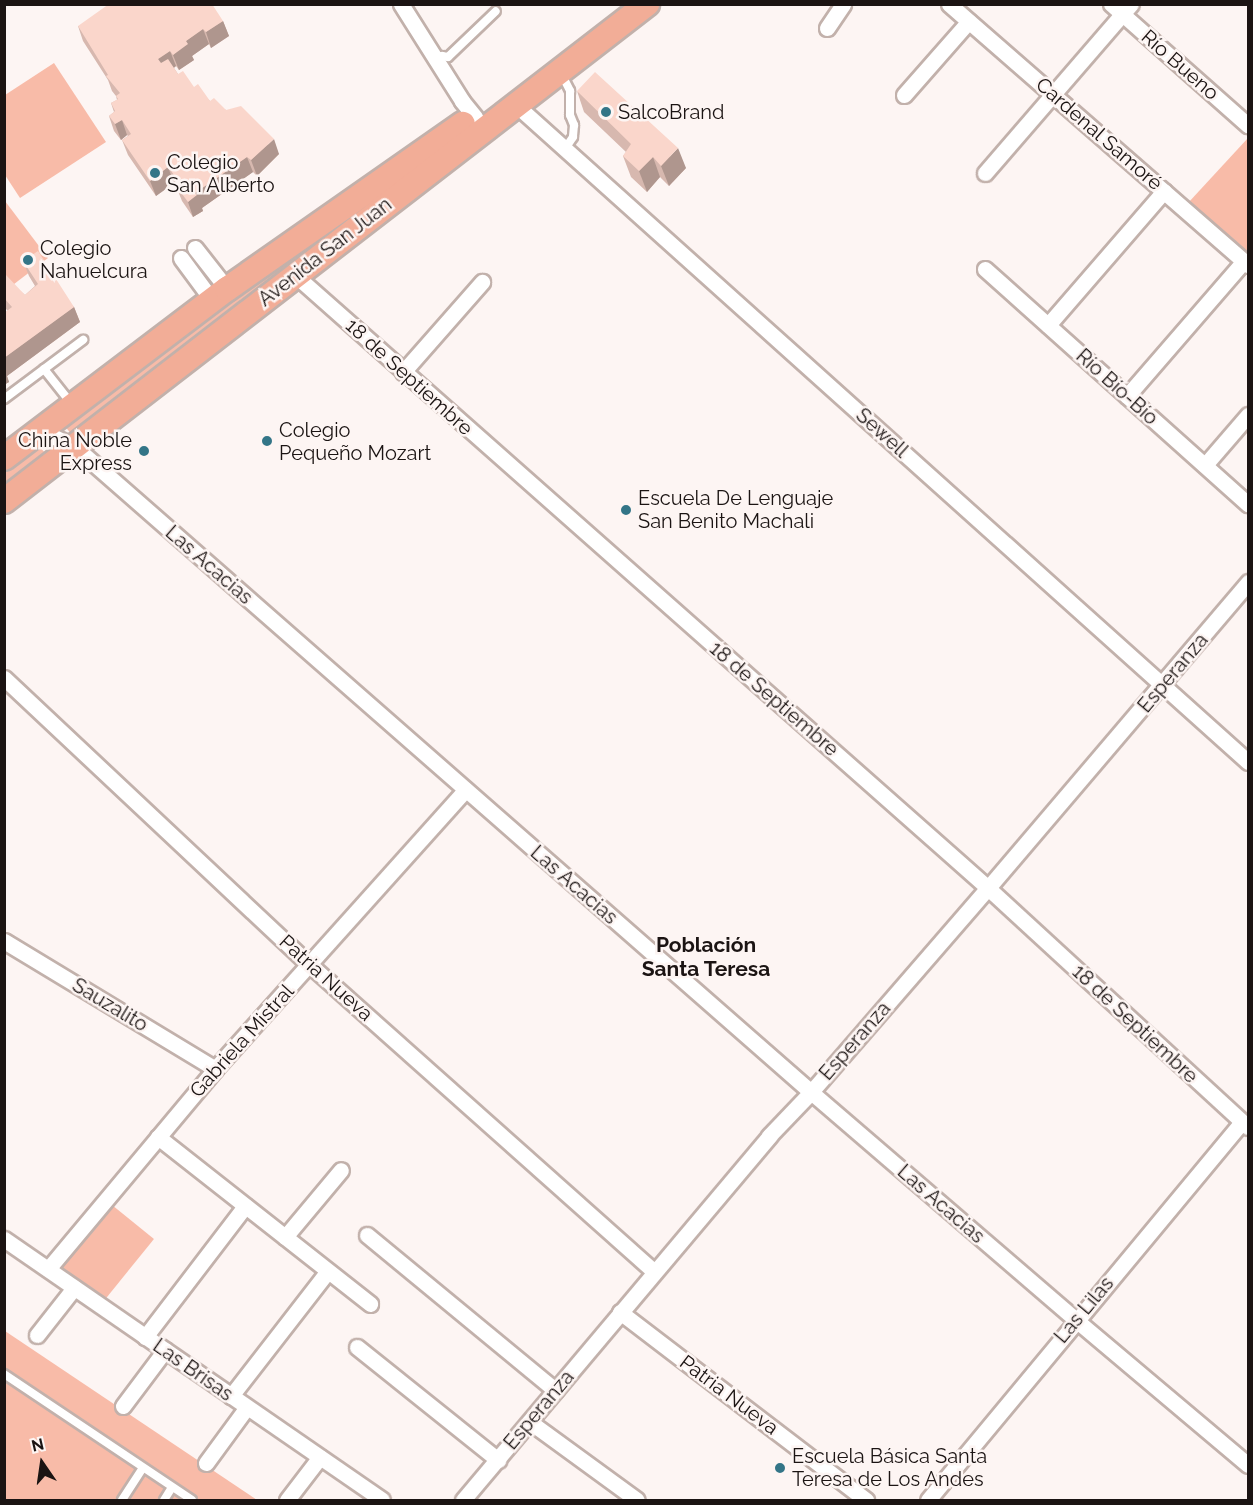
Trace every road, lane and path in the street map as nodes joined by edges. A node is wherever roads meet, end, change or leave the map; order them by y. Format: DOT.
graph roads {
  1 [pos="401,4"];
  2 [pos="620,4"];
  3 [pos="647,4"];
  4 [pos="843,4"];
  5 [pos="950,4"];
  6 [pos="1121,8"];
  7 [pos="496,11"];
  8 [pos="969,21"];
  9 [pos="827,28"];
  10 [pos="437,62"];
  11 [pos="560,70"];
  12 [pos="1054,94"];
  13 [pos="904,95"];
  14 [pos="515,104"];
  15 [pos="475,117"];
  16 [pos="1248,125"];
  17 [pos="565,149"];
  18 [pos="986,173"];
  19 [pos="1164,191"];
  20 [pos="335,211"];
  21 [pos="349,233"];
  22 [pos="195,248"];
  23 [pos="181,258"];
  24 [pos="1246,263"];
  25 [pos="985,269"];
  26 [pos="294,275"];
  27 [pos="482,282"];
  28 [pos="219,295"];
  29 [pos="1048,325"];
  30 [pos="83,340"];
  31 [pos="44,369"];
  32 [pos="403,372"];
  33 [pos="1127,396"];
  34 [pos="4,399"];
  35 [pos="74,406"];
  36 [pos="1248,415"];
  37 [pos="34,434"];
  38 [pos="75,447"];
  39 [pos="4,458"];
  40 [pos="1205,465"];
  41 [pos="4,501"];
  42 [pos="1248,504"];
  43 [pos="1248,582"];
  44 [pos="4,678"];
  45 [pos="1163,686"];
  46 [pos="1248,762"];
  47 [pos="465,790"];
  48 [pos="988,888"];
  49 [pos="4,941"];
  50 [pos="310,965"];
  51 [pos="215,1069"];
  52 [pos="811,1092"];
  53 [pos="1245,1125"];
  54 [pos="158,1137"];
  55 [pos="341,1170"];
  56 [pos="245,1206"];
  57 [pos="367,1235"];
  58 [pos="285,1237"];
  59 [pos="4,1239"];
  60 [pos="48,1269"];
  61 [pos="328,1271"];
  62 [pos="654,1271"];
  63 [pos="74,1288"];
  64 [pos="370,1304"];
  65 [pos="620,1312"];
  66 [pos="1076,1320"];
  67 [pos="36,1335"];
  68 [pos="145,1337"];
  69 [pos="357,1347"];
  70 [pos="165,1350"];
  71 [pos="4,1374"];
  72 [pos="555,1390"];
  73 [pos="231,1396"];
  74 [pos="123,1406"];
  75 [pos="247,1407"];
  76 [pos="530,1422"];
  77 [pos="320,1457"];
  78 [pos="498,1460"];
  79 [pos="206,1463"];
  80 [pos="1248,1465"];
  81 [pos="143,1467"];
  82 [pos="172,1487"];
  83 [pos="122,1500"];
  84 [pos="164,1500"];
  85 [pos="192,1500"];
  86 [pos="287,1500"];
  87 [pos="382,1500"];
  88 [pos="463,1500"];
  89 [pos="637,1500"];
  90 [pos="866,1500"];
  91 [pos="928,1500"];
  1 -- 10 [label="street"];
  2 -- 15 [label="main road, Avenida San Juan"];
  3 -- 11 [label="main road, Avenida San Juan"];
  4 -- 9 [label="street"];
  5 -- 8 [label="street, Cardenal Samoré"];
  6 -- 12 [label="street"];
  6 -- 16 [label="street, Río Bueno"];
  7 -- 10 [label="lane"];
  8 -- 12 [label="street, Cardenal Samoré"];
  8 -- 13 [label="street"];
  10 -- 15 [label="street"];
  11 -- 14 [label="main road, Avenida San Juan"];
  11 -- 17 [label="lane"];
  12 -- 18 [label="street"];
  12 -- 19 [label="street, Cardenal Samoré"];
  14 -- 17 [label="street, Sewell"];
  14 -- 21 [label="main road, Avenida San Juan"];
  15 -- 20 [label="main road, Avenida San Juan"];
  17 -- 45 [label="street, Sewell"];
  19 -- 24 [label="street, Cardenal Samoré"];
  19 -- 29 [label="street"];
  20 -- 21 [label="main road"];
  20 -- 28 [label="main road, Avenida San Juan"];
  21 -- 26 [label="main road, Avenida San Juan"];
  22 -- 28 [label="street"];
  23 -- 28 [label="street"];
  24 -- 33 [label="street"];
  25 -- 29 [label="street, Río Bío-Bío"];
  26 -- 32 [label="street, 18 de Septiembre"];
  26 -- 38 [label="main road, Avenida San Juan"];
  27 -- 32 [label="street"];
  28 -- 35 [label="main road, Avenida San Juan"];
  29 -- 33 [label="street, Río Bío-Bío"];
  30 -- 31 [label="lane"];
  31 -- 34 [label="lane"];
  31 -- 35 [label="lane"];
  32 -- 48 [label="street, 18 de Septiembre"];
  33 -- 40 [label="street, Río Bío-Bío"];
  35 -- 37 [label="main road, Avenida San Juan"];
  36 -- 40 [label="street"];
  37 -- 38 [label="street, Las Acacias"];
  37 -- 39 [label="main road, Avenida San Juan"];
  38 -- 41 [label="main road, Avenida San Juan"];
  38 -- 47 [label="street, Las Acacias"];
  40 -- 42 [label="street, Río Bío-Bío"];
  43 -- 45 [label="street, Esperanza"];
  44 -- 50 [label="street, Patria Nueva"];
  45 -- 46 [label="street, Sewell"];
  45 -- 48 [label="street, Esperanza"];
  47 -- 50 [label="street, Gabriela Mistral"];
  47 -- 52 [label="street, Las Acacias"];
  48 -- 52 [label="street, Esperanza"];
  48 -- 53 [label="street, 18 de Septiembre"];
  49 -- 51 [label="street, Sauzalito"];
  50 -- 51 [label="street, Gabriela Mistral"];
  50 -- 62 [label="street, Patria Nueva"];
  51 -- 54 [label="street, Gabriela Mistral"];
  52 -- 62 [label="street, Esperanza"];
  52 -- 66 [label="street, Las Acacias"];
  53 -- 66 [label="street, Las Lilas"];
  54 -- 56 [label="street"];
  54 -- 60 [label="street, Gabriela Mistral"];
  55 -- 58 [label="street"];
  56 -- 58 [label="street"];
  56 -- 68 [label="street"];
  57 -- 72 [label="street"];
  58 -- 61 [label="street"];
  59 -- 60 [label="street, Las Brisas"];
  60 -- 63 [label="street, Las Brisas"];
  61 -- 64 [label="street"];
  61 -- 73 [label="street"];
  62 -- 65 [label="street, Esperanza"];
  63 -- 67 [label="street"];
  63 -- 68 [label="street, Las Brisas"];
  65 -- 72 [label="street, Esperanza"];
  65 -- 90 [label="street, Patria Nueva"];
  66 -- 80 [label="street, Las Acacias"];
  66 -- 91 [label="street, Las Lilas"];
  68 -- 70 [label="street, Las Brisas"];
  69 -- 78 [label="street"];
  70 -- 73 [label="street, Las Brisas"];
  70 -- 74 [label="street"];
  71 -- 81 [label="lane"];
  72 -- 76 [label="street, Esperanza"];
  73 -- 75 [label="street, Las Brisas"];
  75 -- 77 [label="street, Las Brisas"];
  75 -- 79 [label="street"];
  76 -- 78 [label="street, Esperanza"];
  76 -- 89 [label="street"];
  77 -- 86 [label="street"];
  77 -- 87 [label="street, Las Brisas"];
  78 -- 88 [label="street, Esperanza"];
  81 -- 82 [label="lane"];
  81 -- 83 [label="lane"];
  82 -- 84 [label="lane"];
  82 -- 85 [label="lane"];
}
